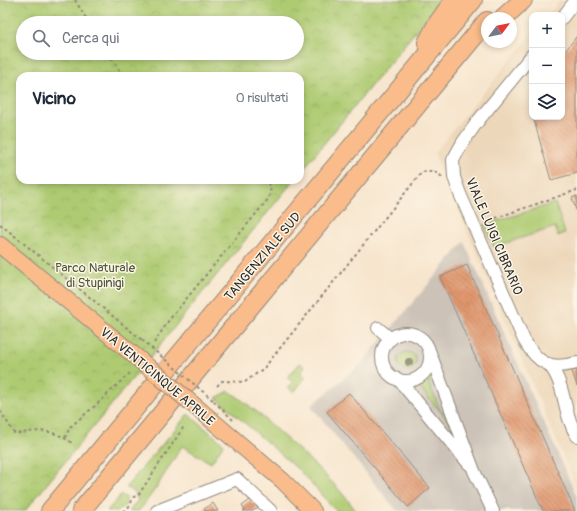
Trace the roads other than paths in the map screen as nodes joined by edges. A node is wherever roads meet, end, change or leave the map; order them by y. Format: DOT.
graph roads {
  1 [pos="454,0"];
  2 [pos="473,0"];
  3 [pos="504,0"];
  4 [pos="523,0"];
  5 [pos="576,0"];
  6 [pos="494,12"];
  7 [pos="510,12"];
  8 [pos="565,14"];
  9 [pos="481,28"];
  10 [pos="481,37"];
  11 [pos="529,58"];
  12 [pos="449,66"];
  13 [pos="402,87"];
  14 [pos="0,245"];
  15 [pos="378,328"];
  16 [pos="390,339"];
  17 [pos="430,353"];
  18 [pos="577,363"];
  19 [pos="550,366"];
  20 [pos="398,379"];
  21 [pos="577,436"];
  22 [pos="474,471"];
  23 [pos="50,511"];
  24 [pos="81,511"];
  25 [pos="157,511"];
  26 [pos="271,511"];
  27 [pos="313,511"];
  28 [pos="493,511"];
  1 -- 13 [label="highway"];
  2 -- 13 [label="highway, TANGENZIALE SUD"];
  3 -- 6 [label="highway"];
  4 -- 7 [label="highway"];
  5 -- 8 [label="street"];
  9 -- 12 [label="highway, TANGENZIALE SUD"];
  10 -- 12 [label="highway"];
  11 -- 19 [label="street, VIALE LUIGI CIBRARIO"];
  12 -- 24 [label="highway, TANGENZIALE SUD"];
  13 -- 23 [label="highway, TANGENZIALE SUD"];
  14 -- 27 [label="main road, VIA VENTICINQUE APRILE, bridge"];
  15 -- 16 [label="street"];
  16 -- 17 [label="street"];
  16 -- 20 [label="street"];
  17 -- 20 [label="street"];
  17 -- 22 [label="street"];
  18 -- 19 [label="street"];
  19 -- 21 [label="street"];
  20 -- 22 [label="street"];
  22 -- 28 [label="street"];
  25 -- 26 [label="street"];
}
